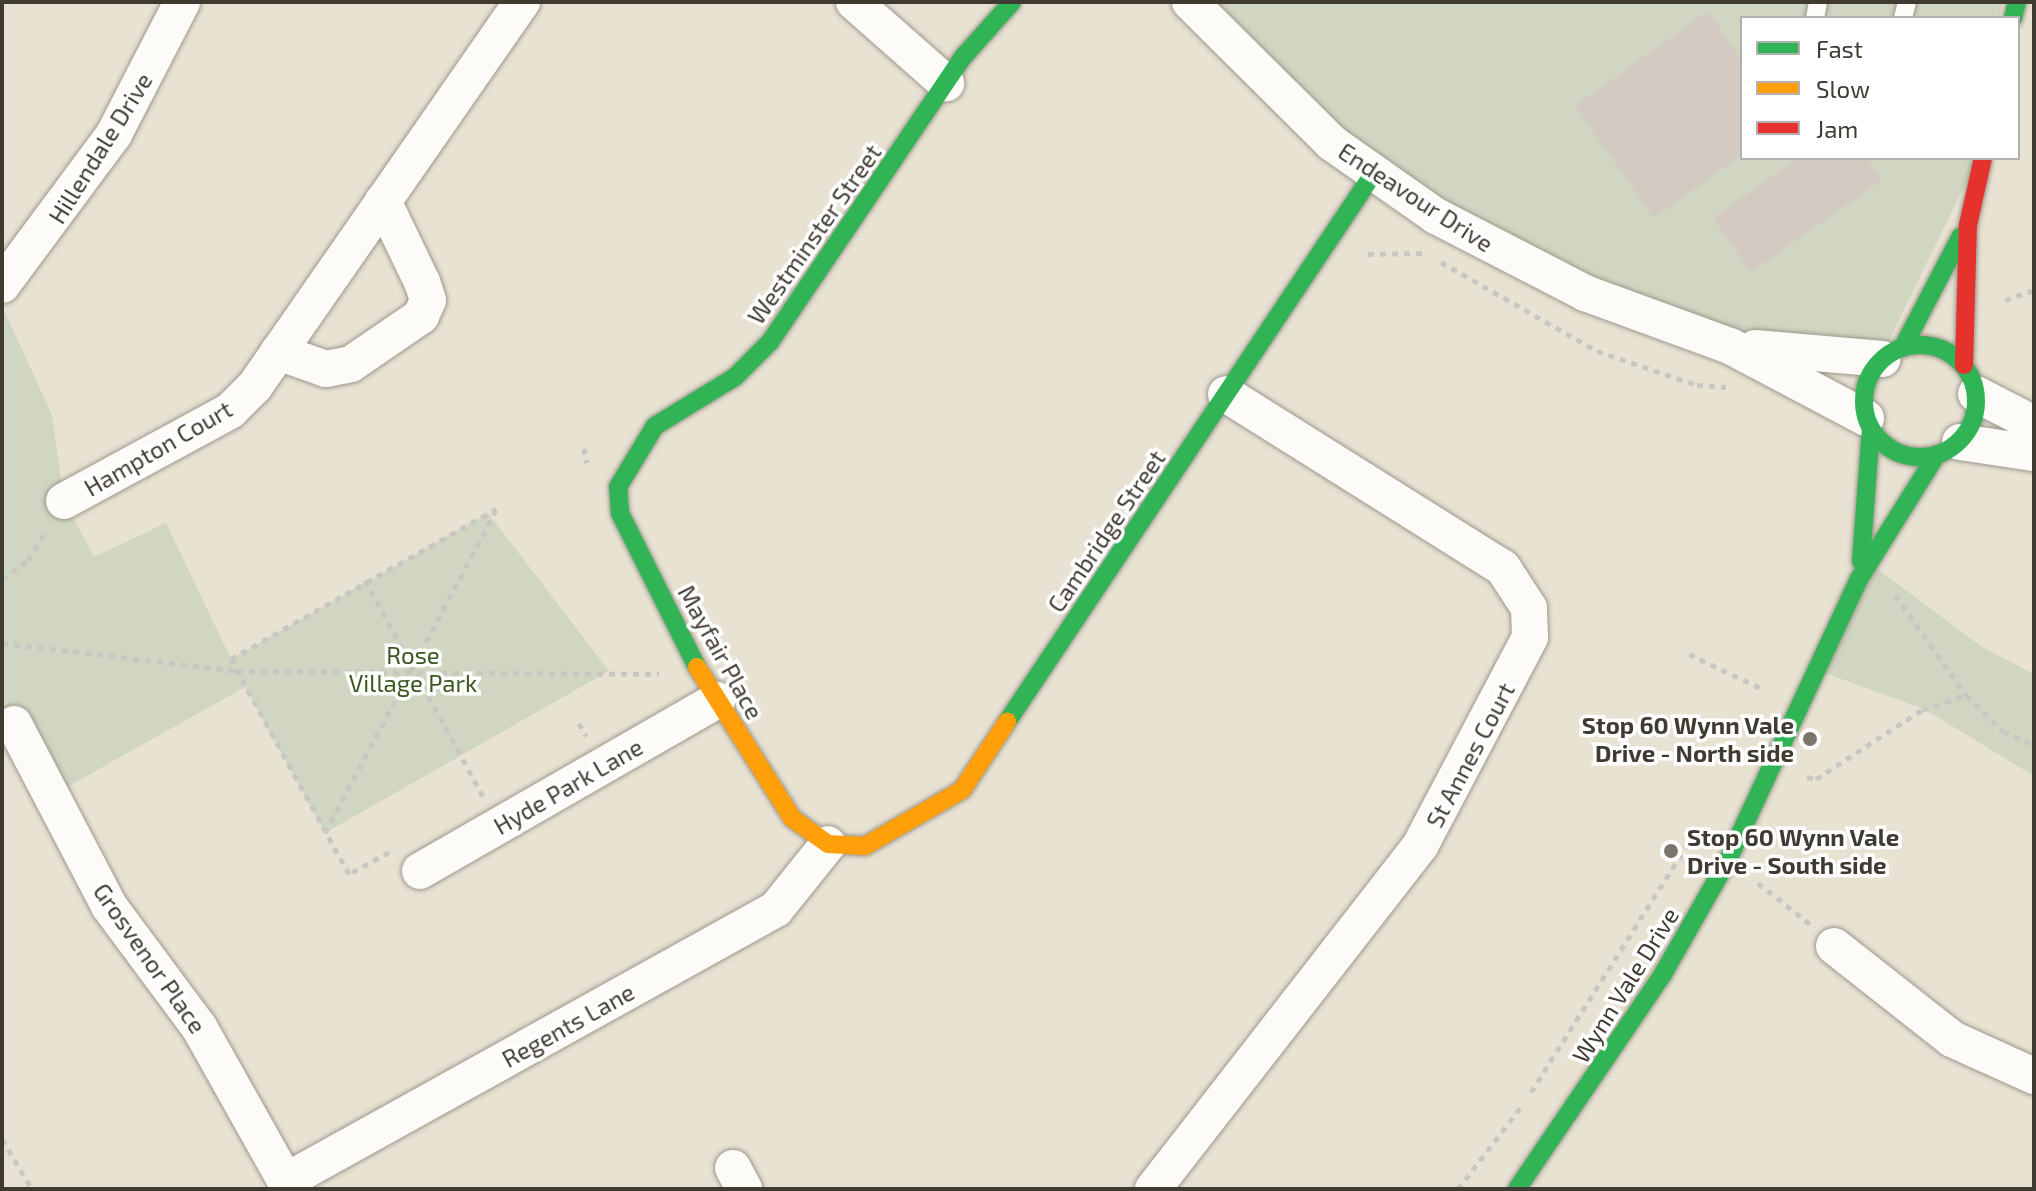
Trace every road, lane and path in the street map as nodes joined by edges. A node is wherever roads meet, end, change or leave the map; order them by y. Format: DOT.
graph roads {
  1 [pos="182,2"];
  2 [pos="522,2"];
  3 [pos="854,2"];
  4 [pos="1012,2"];
  5 [pos="1190,2"];
  6 [pos="946,83"];
  7 [pos="1983,160"];
  8 [pos="1373,174"];
  9 [pos="383,201"];
  10 [pos="1968,225"];
  11 [pos="1362,250"];
  12 [pos="7,270"];
  13 [pos="1730,346"];
  14 [pos="278,352"];
  15 [pos="1893,353"];
  16 [pos="1970,380"];
  17 [pos="1734,387"];
  18 [pos="1226,394"];
  19 [pos="1868,424"];
  20 [pos="2034,424"];
  21 [pos="1948,449"];
  22 [pos="2034,453"];
  23 [pos="627,462"];
  24 [pos="64,501"];
  25 [pos="1868,562"];
  26 [pos="2,579"];
  27 [pos="1859,579"];
  28 [pos="365,580"];
  29 [pos="2,643"];
  30 [pos="1689,654"];
  31 [pos="414,670"];
  32 [pos="237,671"];
  33 [pos="609,671"];
  34 [pos="1772,677"];
  35 [pos="1766,691"];
  36 [pos="1966,695"];
  37 [pos="717,700"];
  38 [pos="1759,705"];
  39 [pos="14,724"];
  40 [pos="2034,745"];
  41 [pos="1774,770"];
  42 [pos="471,775"];
  43 [pos="1695,831"];
  44 [pos="325,833"];
  45 [pos="828,844"];
  46 [pos="1727,862"];
  47 [pos="408,864"];
  48 [pos="1834,946"];
  49 [pos="2034,1076"];
  50 [pos="2,1139"];
  51 [pos="288,1185"];
  52 [pos="32,1189"];
  53 [pos="1153,1189"];
  54 [pos="1458,1189"];
  55 [pos="1517,1189"];
  1 -- 12 [label="street, Hillendale Drive"];
  2 -- 9 [label="street, Hampton Court"];
  3 -- 6 [label="street"];
  4 -- 6 [label="street, Westminster Street"];
  5 -- 8 [label="street, Endeavour Drive"];
  6 -- 23 [label="street, Westminster Street"];
  7 -- 10 [label="street"];
  8 -- 13 [label="street, Endeavour Drive"];
  8 -- 18 [label="street, Cambridge Street"];
  9 -- 14 [label="street, Hampton Court"];
  9 -- 14 [label="street"];
  10 -- 15 [label="street"];
  10 -- 16 [label="street"];
  11 -- 17 [label="path"];
  13 -- 15 [label="street, Endeavour Drive"];
  13 -- 19 [label="street, Endeavour Drive"];
  14 -- 24 [label="street, Hampton Court"];
  15 -- 16 [label="street"];
  15 -- 19 [label="street"];
  16 -- 20 [label="street"];
  16 -- 21 [label="street"];
  18 -- 45 [label="street, Cambridge Street"];
  18 -- 53 [label="street, St Annes Court"];
  19 -- 21 [label="street"];
  19 -- 27 [label="street, Wynn Vale Drive"];
  21 -- 22 [label="street"];
  21 -- 25 [label="street, Wynn Vale Drive"];
  23 -- 37 [label="street, Mayfair Place"];
  24 -- 26 [label="path"];
  25 -- 27 [label="street, Wynn Vale Drive"];
  25 -- 36 [label="path"];
  27 -- 41 [label="street, Wynn Vale Drive"];
  28 -- 31 [label="path"];
  28 -- 31 [label="path"];
  28 -- 32 [label="path"];
  29 -- 32 [label="path"];
  30 -- 35 [label="path"];
  31 -- 32 [label="path"];
  31 -- 33 [label="path"];
  31 -- 42 [label="path"];
  31 -- 44 [label="path"];
  32 -- 44 [label="path"];
  34 -- 35 [label="path"];
  35 -- 38 [label="path"];
  36 -- 40 [label="path"];
  36 -- 41 [label="path"];
  37 -- 45 [label="street, Mayfair Place"];
  37 -- 47 [label="street, Hyde Park Lane"];
  39 -- 51 [label="street, Grosvenor Place"];
  41 -- 46 [label="street, Wynn Vale Drive"];
  43 -- 54 [label="path"];
  44 -- 47 [label="path"];
  45 -- 51 [label="street, Regents Lane"];
  46 -- 48 [label="path"];
  46 -- 55 [label="street, Wynn Vale Drive"];
  48 -- 49 [label="street"];
  50 -- 52 [label="path"];
}
